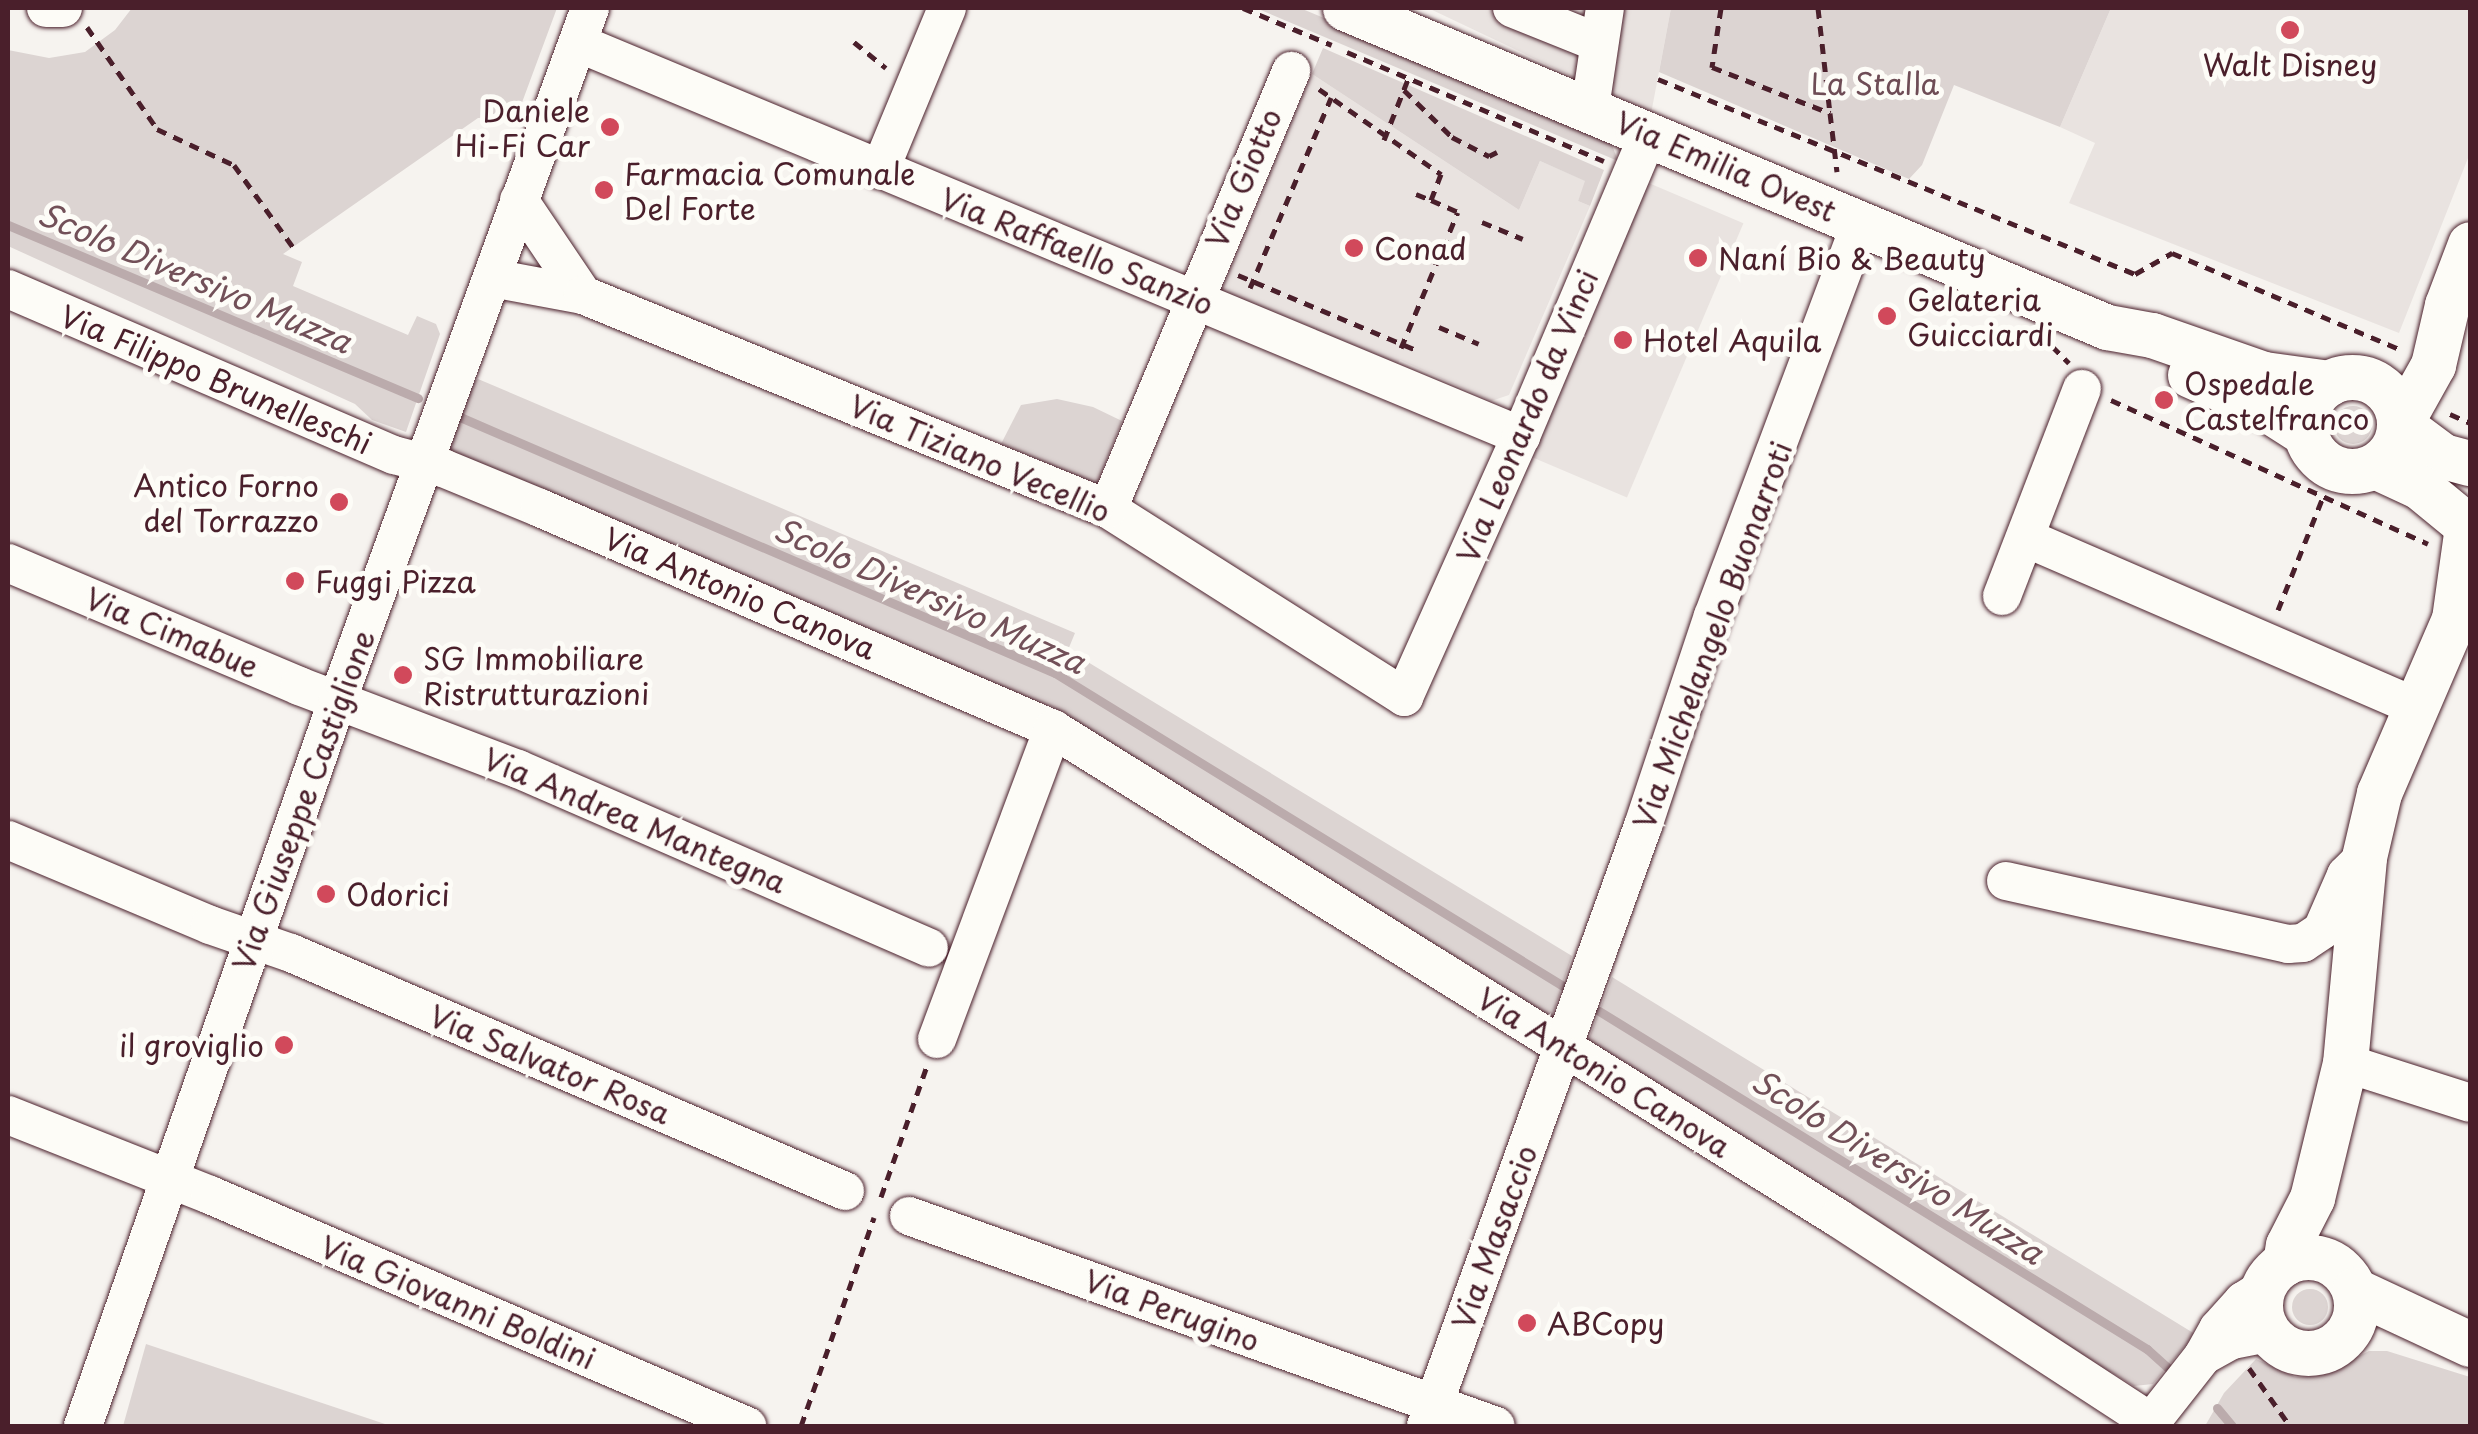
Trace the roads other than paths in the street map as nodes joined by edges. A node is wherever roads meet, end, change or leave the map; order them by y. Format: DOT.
graph roads {
  1 [pos="46,8"];
  2 [pos="947,8"];
  3 [pos="1344,8"];
  4 [pos="1512,8"];
  5 [pos="74,15"];
  6 [pos="584,25"];
  7 [pos="1602,25"];
  8 [pos="1415,41"];
  9 [pos="1291,71"];
  10 [pos="1590,108"];
  11 [pos="1648,135"];
  12 [pos="880,170"];
  13 [pos="519,200"];
  14 [pos="1860,223"];
  15 [pos="506,239"];
  16 [pos="2470,244"];
  17 [pos="558,262"];
  18 [pos="492,278"];
  19 [pos="8,290"];
  20 [pos="583,294"];
  21 [pos="1194,300"];
  22 [pos="2447,305"];
  23 [pos="2107,327"];
  24 [pos="2346,381"];
  25 [pos="2085,382"];
  26 [pos="2400,424"];
  27 [pos="2306,434"];
  28 [pos="1521,436"];
  29 [pos="426,462"];
  30 [pos="2470,464"];
  31 [pos="2375,466"];
  32 [pos="1108,508"];
  33 [pos="2457,533"];
  34 [pos="2026,538"];
  35 [pos="8,564"];
  36 [pos="2002,596"];
  37 [pos="2462,608"];
  38 [pos="1404,696"];
  39 [pos="338,699"];
  40 [pos="2416,706"];
  41 [pos="1053,728"];
  42 [pos="8,840"];
  43 [pos="2364,856"];
  44 [pos="2006,881"];
  45 [pos="254,940"];
  46 [pos="929,948"];
  47 [pos="937,1039"];
  48 [pos="1562,1047"];
  49 [pos="2345,1063"];
  50 [pos="2470,1103"];
  51 [pos="8,1115"];
  52 [pos="168,1179"];
  53 [pos="845,1191"];
  54 [pos="2312,1198"];
  55 [pos="910,1216"];
  56 [pos="2346,1295"];
  57 [pos="2250,1316"];
  58 [pos="2463,1341"];
  59 [pos="1430,1415"];
  60 [pos="2149,1424"];
  61 [pos="83,1426"];
  62 [pos="746,1426"];
  63 [pos="1496,1426"];
  1 -- 5 [label="street"];
  2 -- 12 [label="street"];
  3 -- 8 [label="main road, Via Emilia Ovest"];
  4 -- 7 [label="street"];
  6 -- 12 [label="street, Via Raffaello Sanzio"];
  6 -- 13 [label="street, Via Giuseppe Castiglione"];
  7 -- 10 [label="street"];
  8 -- 10 [label="main road, Via Emilia Ovest"];
  9 -- 21 [label="street, Via Giotto"];
  10 -- 11 [label="main road, Via Emilia Ovest"];
  11 -- 14 [label="main road, Via Emilia Ovest"];
  11 -- 28 [label="street, Via Leonardo da Vinci"];
  12 -- 21 [label="street, Via Raffaello Sanzio"];
  13 -- 15 [label="street, Via Giuseppe Castiglione"];
  13 -- 17 [label="street, Via Tiziano Vecellio"];
  14 -- 23 [label="main road, Via Emilia Ovest"];
  14 -- 48 [label="street, Via Michelangelo Buonarroti"];
  15 -- 17 [label="street, Via Tiziano Vecellio"];
  15 -- 18 [label="street, Via Giuseppe Castiglione"];
  16 -- 22 [label="main road"];
  17 -- 20 [label="street, Via Tiziano Vecellio"];
  18 -- 20 [label="street, Via Tiziano Vecellio"];
  18 -- 29 [label="street, Via Giuseppe Castiglione"];
  19 -- 29 [label="street, Via Filippo Brunelleschi"];
  20 -- 32 [label="street, Via Tiziano Vecellio"];
  21 -- 28 [label="street, Via Raffaello Sanzio"];
  21 -- 32 [label="street, Via Giotto"];
  22 -- 24 [label="main road"];
  22 -- 26 [label="main road"];
  23 -- 24 [label="main road, Via Emilia Ovest"];
  23 -- 27 [label="main road, Via Emilia Ovest"];
  24 -- 26 [label="main road"];
  24 -- 27 [label="main road"];
  25 -- 34 [label="street"];
  26 -- 30 [label="main road"];
  26 -- 31 [label="main road"];
  27 -- 31 [label="main road, Via Emilia Ovest"];
  28 -- 38 [label="street, Via Leonardo da Vinci"];
  29 -- 39 [label="street, Via Giuseppe Castiglione"];
  29 -- 41 [label="street, Via Antonio Canova"];
  31 -- 33 [label="main road, Via Emilia Ovest"];
  32 -- 38 [label="street, Via Tiziano Vecellio"];
  33 -- 37 [label="main road"];
  34 -- 36 [label="street"];
  34 -- 40 [label="street"];
  35 -- 39 [label="street, Via Cimabue"];
  37 -- 40 [label="main road"];
  39 -- 45 [label="street, Via Giuseppe Castiglione"];
  39 -- 46 [label="street, Via Andrea Mantegna"];
  40 -- 43 [label="main road"];
  41 -- 47 [label="street"];
  41 -- 48 [label="street, Via Antonio Canova"];
  42 -- 45 [label="street, Via Salvator Rosa"];
  43 -- 44 [label="street"];
  43 -- 49 [label="main road"];
  45 -- 52 [label="street, Via Giuseppe Castiglione"];
  45 -- 53 [label="street, Via Salvator Rosa"];
  48 -- 59 [label="street, Via Masaccio"];
  48 -- 60 [label="street, Via Antonio Canova"];
  49 -- 50 [label="street"];
  49 -- 54 [label="main road"];
  51 -- 52 [label="street, Via Giovanni Boldini"];
  52 -- 61 [label="street, Via Giuseppe Castiglione"];
  52 -- 62 [label="street, Via Giovanni Boldini"];
  54 -- 56 [label="main road"];
  54 -- 57 [label="main road"];
  55 -- 59 [label="street, Via Perugino"];
  56 -- 57 [label="main road"];
  56 -- 57 [label="main road"];
  56 -- 58 [label="main road"];
  57 -- 60 [label="street"];
  59 -- 63 [label="street, Via Perugino"];
}
